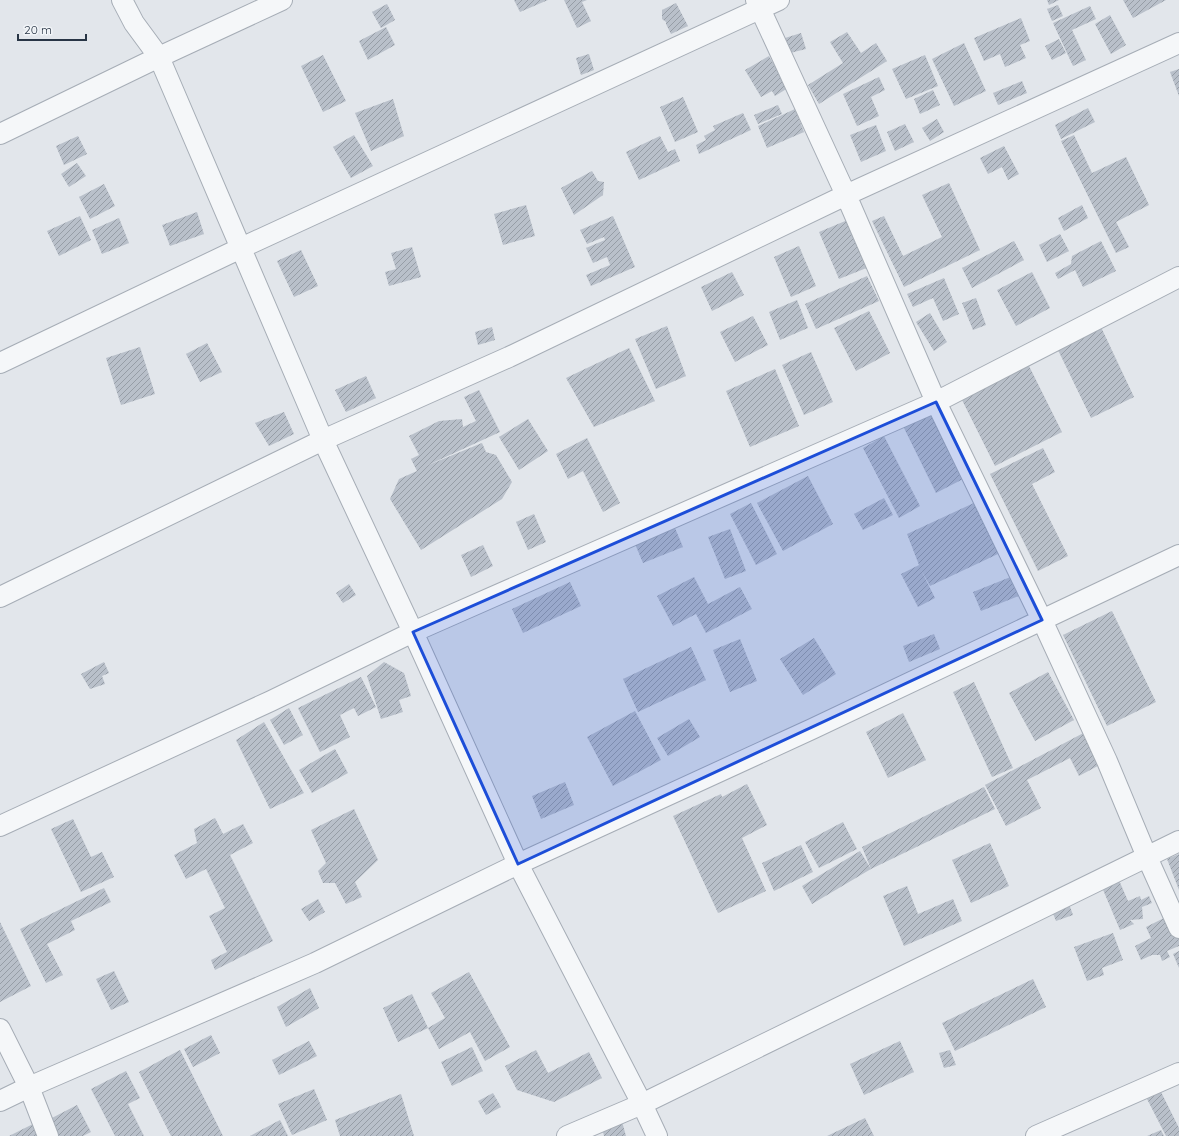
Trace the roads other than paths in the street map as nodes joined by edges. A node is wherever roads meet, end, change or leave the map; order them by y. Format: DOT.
graph roads {
  1 [pos="122,0"];
  2 [pos="282,0"];
  3 [pos="779,0"];
  4 [pos="759,4"];
  5 [pos="1179,43"];
  6 [pos="160,56"];
  7 [pos="0,134"];
  8 [pos="846,195"];
  9 [pos="241,248"];
  10 [pos="1179,277"];
  11 [pos="0,363"];
  12 [pos="936,402"];
  13 [pos="323,440"];
  14 [pos="1179,555"];
  15 [pos="0,597"];
  16 [pos="1042,620"];
  17 [pos="413,632"];
  18 [pos="0,826"];
  19 [pos="1179,841"];
  20 [pos="1147,857"];
  21 [pos="518,864"];
  22 [pos="1179,928"];
  23 [pos="0,1029"];
  24 [pos="1179,1073"];
  25 [pos="29,1087"];
  26 [pos="0,1101"];
  27 [pos="642,1104"];
  28 [pos="48,1136"];
  29 [pos="567,1136"];
  30 [pos="657,1136"];
  31 [pos="1036,1136"];
  1 -- 6 [label="street"];
  2 -- 6 [label="street"];
  3 -- 4 [label="street"];
  4 -- 8 [label="street"];
  4 -- 9 [label="street"];
  5 -- 8 [label="street"];
  6 -- 7 [label="street"];
  6 -- 9 [label="street"];
  8 -- 12 [label="street"];
  8 -- 13 [label="street"];
  9 -- 11 [label="street"];
  9 -- 13 [label="street"];
  10 -- 12 [label="street"];
  12 -- 16 [label="street"];
  12 -- 17 [label="street"];
  13 -- 15 [label="street"];
  13 -- 17 [label="street"];
  14 -- 16 [label="street"];
  16 -- 20 [label="street"];
  16 -- 21 [label="street"];
  17 -- 18 [label="street"];
  17 -- 21 [label="street"];
  19 -- 20 [label="street"];
  20 -- 22 [label="street"];
  20 -- 27 [label="street"];
  21 -- 25 [label="street"];
  21 -- 27 [label="street"];
  23 -- 25 [label="street"];
  24 -- 31 [label="street"];
  25 -- 26 [label="street"];
  25 -- 28 [label="street"];
  27 -- 29 [label="street"];
  27 -- 30 [label="street"];
}
